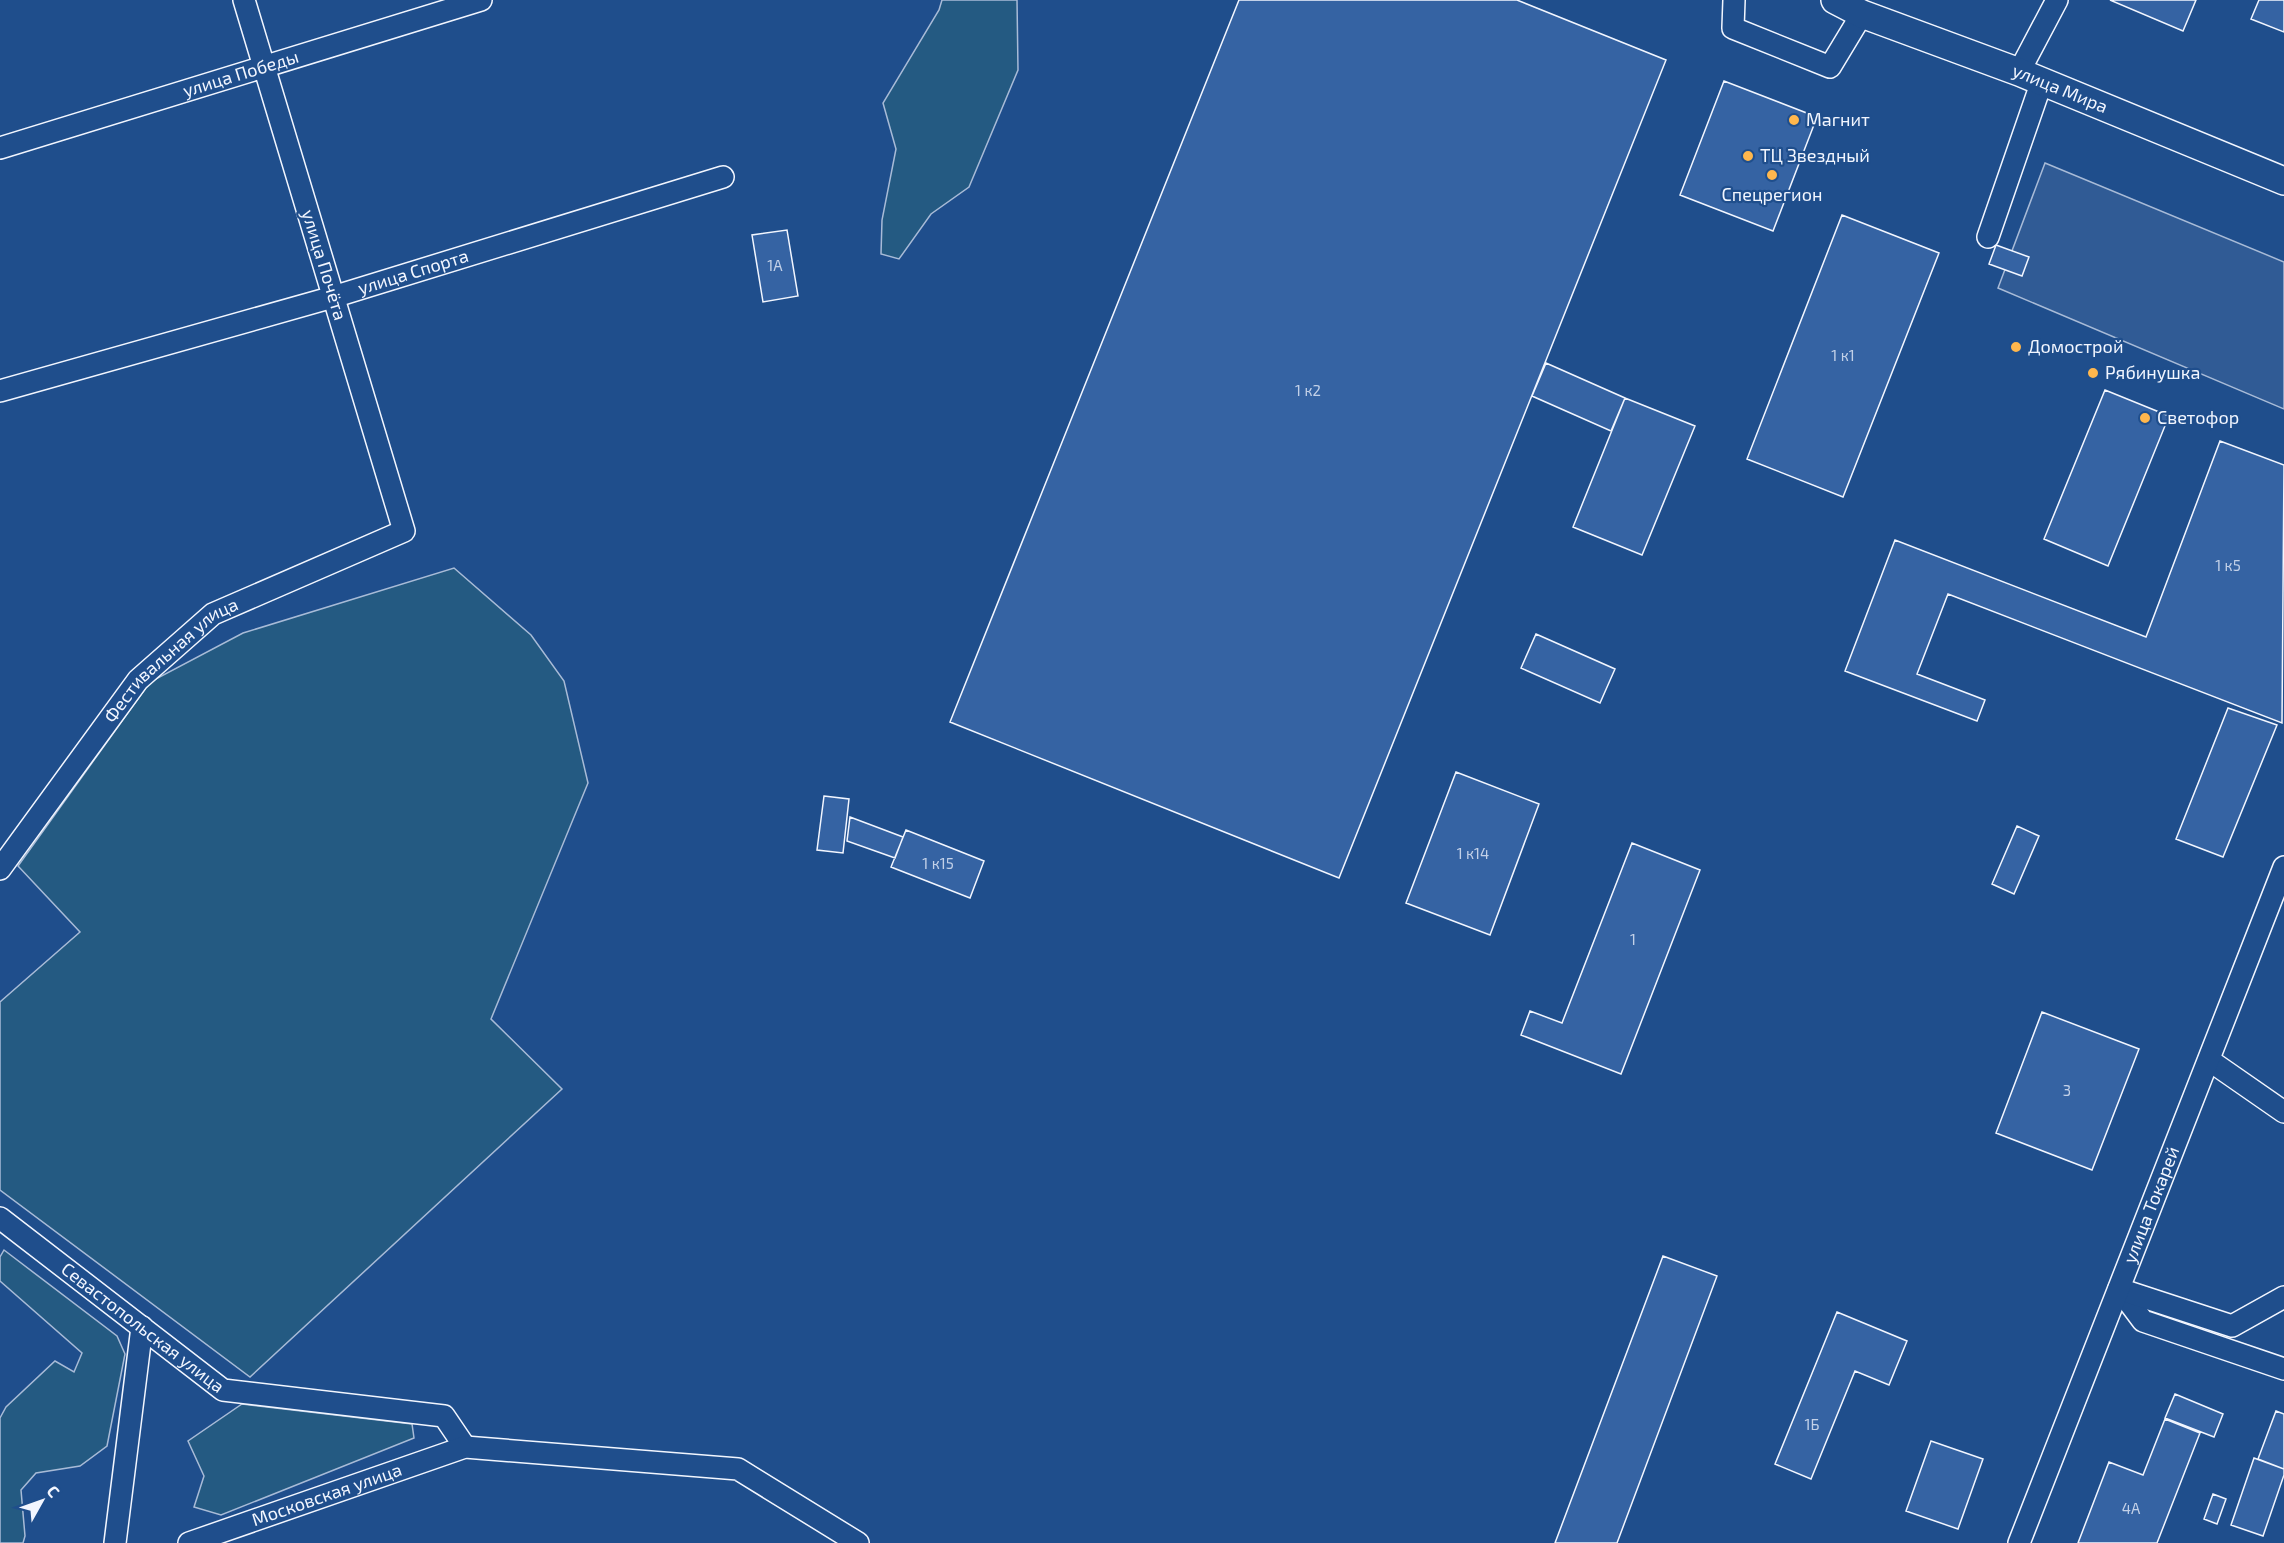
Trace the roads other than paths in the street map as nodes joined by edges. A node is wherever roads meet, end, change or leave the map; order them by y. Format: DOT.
graph roads {
  1 [pos="244,0"];
  2 [pos="481,0"];
  3 [pos="1734,0"];
  4 [pos="2057,0"];
  5 [pos="1847,5"];
  6 [pos="264,67"];
  7 [pos="2030,77"];
  8 [pos="0,148"];
  9 [pos="723,177"];
  10 [pos="2284,181"];
  11 [pos="1988,237"];
  12 [pos="333,297"];
  13 [pos="0,391"];
  14 [pos="404,531"];
  15 [pos="2284,867"];
  16 [pos="0,869"];
  17 [pos="2209,1060"];
  18 [pos="2284,1112"];
  19 [pos="0,1218"];
  20 [pos="2119,1289"];
  21 [pos="2284,1297"];
  22 [pos="142,1327"];
  23 [pos="2284,1369"];
  24 [pos="465,1447"];
  25 [pos="115,1543"];
  26 [pos="189,1543"];
  27 [pos="858,1543"];
  28 [pos="2019,1543"];
  1 -- 6 [label="street, улица Почёта"];
  2 -- 6 [label="street, улица Победы"];
  3 -- 5 [label="street"];
  4 -- 7 [label="street"];
  5 -- 7 [label="main road, улица Мира"];
  6 -- 8 [label="street, улица Победы"];
  6 -- 12 [label="street, улица Почёта"];
  7 -- 10 [label="main road, улица Мира"];
  7 -- 11 [label="street"];
  9 -- 12 [label="street, улица Спорта"];
  12 -- 13 [label="street, улица Спорта"];
  12 -- 14 [label="street, улица Почёта"];
  14 -- 16 [label="street, Фестивальная улица"];
  15 -- 17 [label="street, улица Токарей"];
  17 -- 18 [label="street"];
  17 -- 20 [label="street, улица Токарей"];
  19 -- 22 [label="street, Севастопольская улица"];
  20 -- 21 [label="street"];
  20 -- 23 [label="street"];
  20 -- 28 [label="street, улица Токарей"];
  22 -- 24 [label="street, Севастопольская улица"];
  22 -- 25 [label="street"];
  24 -- 26 [label="street, Московская улица"];
  24 -- 27 [label="street"];
}
